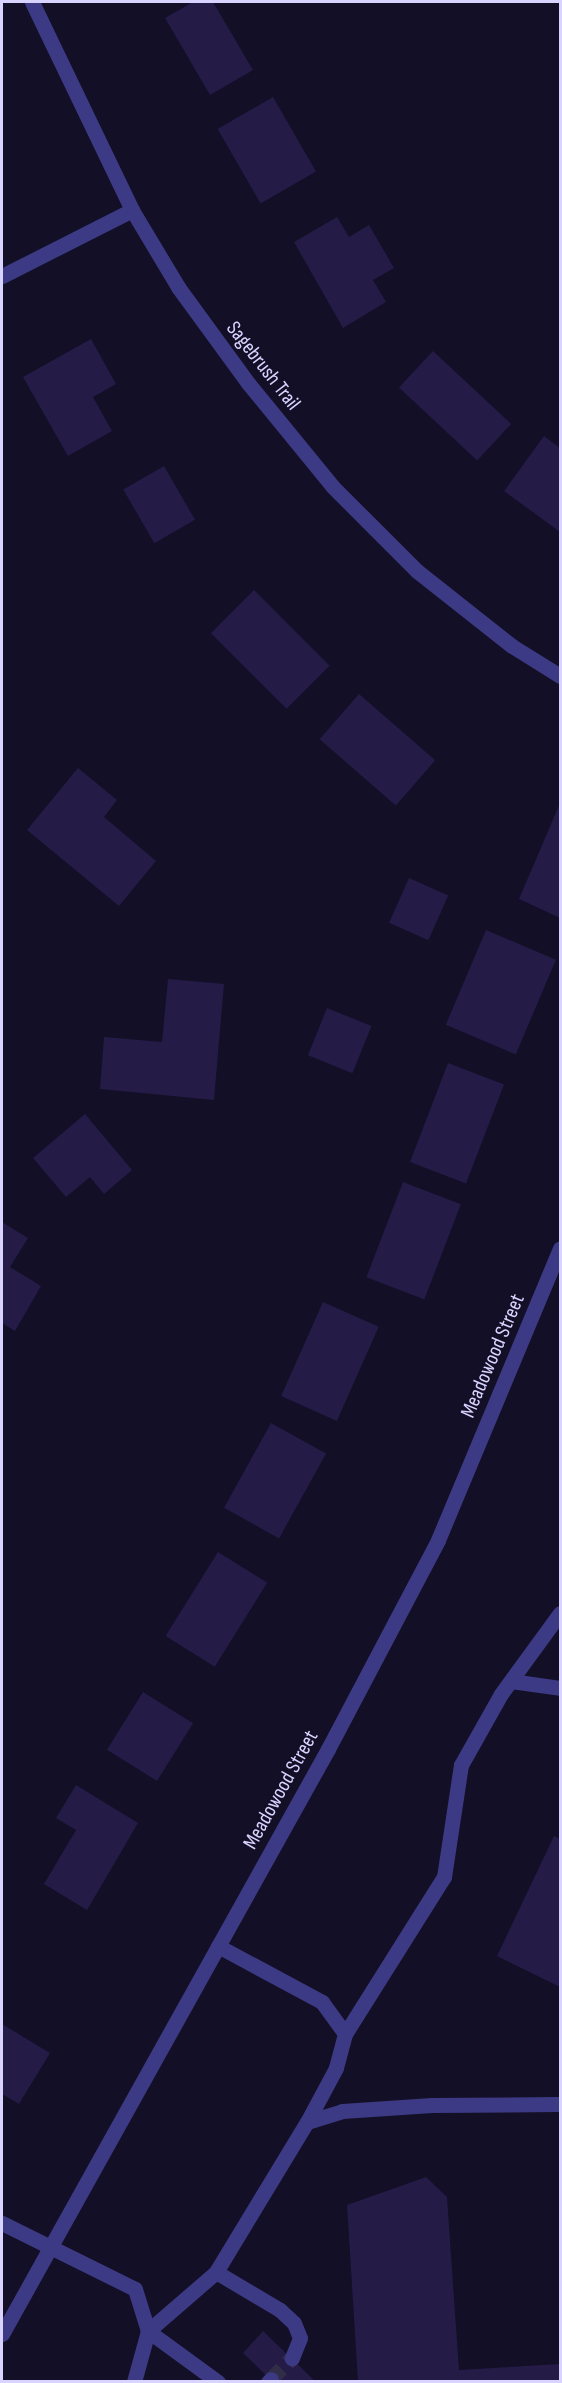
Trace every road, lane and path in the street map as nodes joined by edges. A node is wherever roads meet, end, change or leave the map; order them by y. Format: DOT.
graph roads {
  1 [pos="32,2"];
  2 [pos="132,210"];
  3 [pos="2,276"];
  4 [pos="561,676"];
  5 [pos="561,1249"];
  6 [pos="561,1613"];
  7 [pos="511,1682"];
  8 [pos="561,1688"];
  9 [pos="218,1946"];
  10 [pos="345,2034"];
  11 [pos="561,2104"];
  12 [pos="307,2122"];
  13 [pos="2,2223"];
  14 [pos="48,2248"];
  15 [pos="216,2272"];
  16 [pos="148,2331"];
  17 [pos="2,2334"];
  18 [pos="292,2358"];
  19 [pos="134,2382"];
  20 [pos="218,2382"];
  1 -- 2 [label="street, Sagebrush Trail"];
  2 -- 3 [label="street"];
  2 -- 4 [label="street, Sagebrush Trail"];
  5 -- 9 [label="street, Meadowood Street"];
  6 -- 7 [label="street"];
  7 -- 8 [label="street"];
  7 -- 10 [label="street"];
  9 -- 10 [label="street"];
  9 -- 14 [label="street, Meadowood Street"];
  10 -- 12 [label="street"];
  11 -- 12 [label="street"];
  12 -- 15 [label="street"];
  13 -- 14 [label="street"];
  14 -- 16 [label="street"];
  14 -- 17 [label="street, Meadowood Street"];
  15 -- 16 [label="street"];
  15 -- 18 [label="street"];
  16 -- 19 [label="street"];
  16 -- 20 [label="street"];
}
